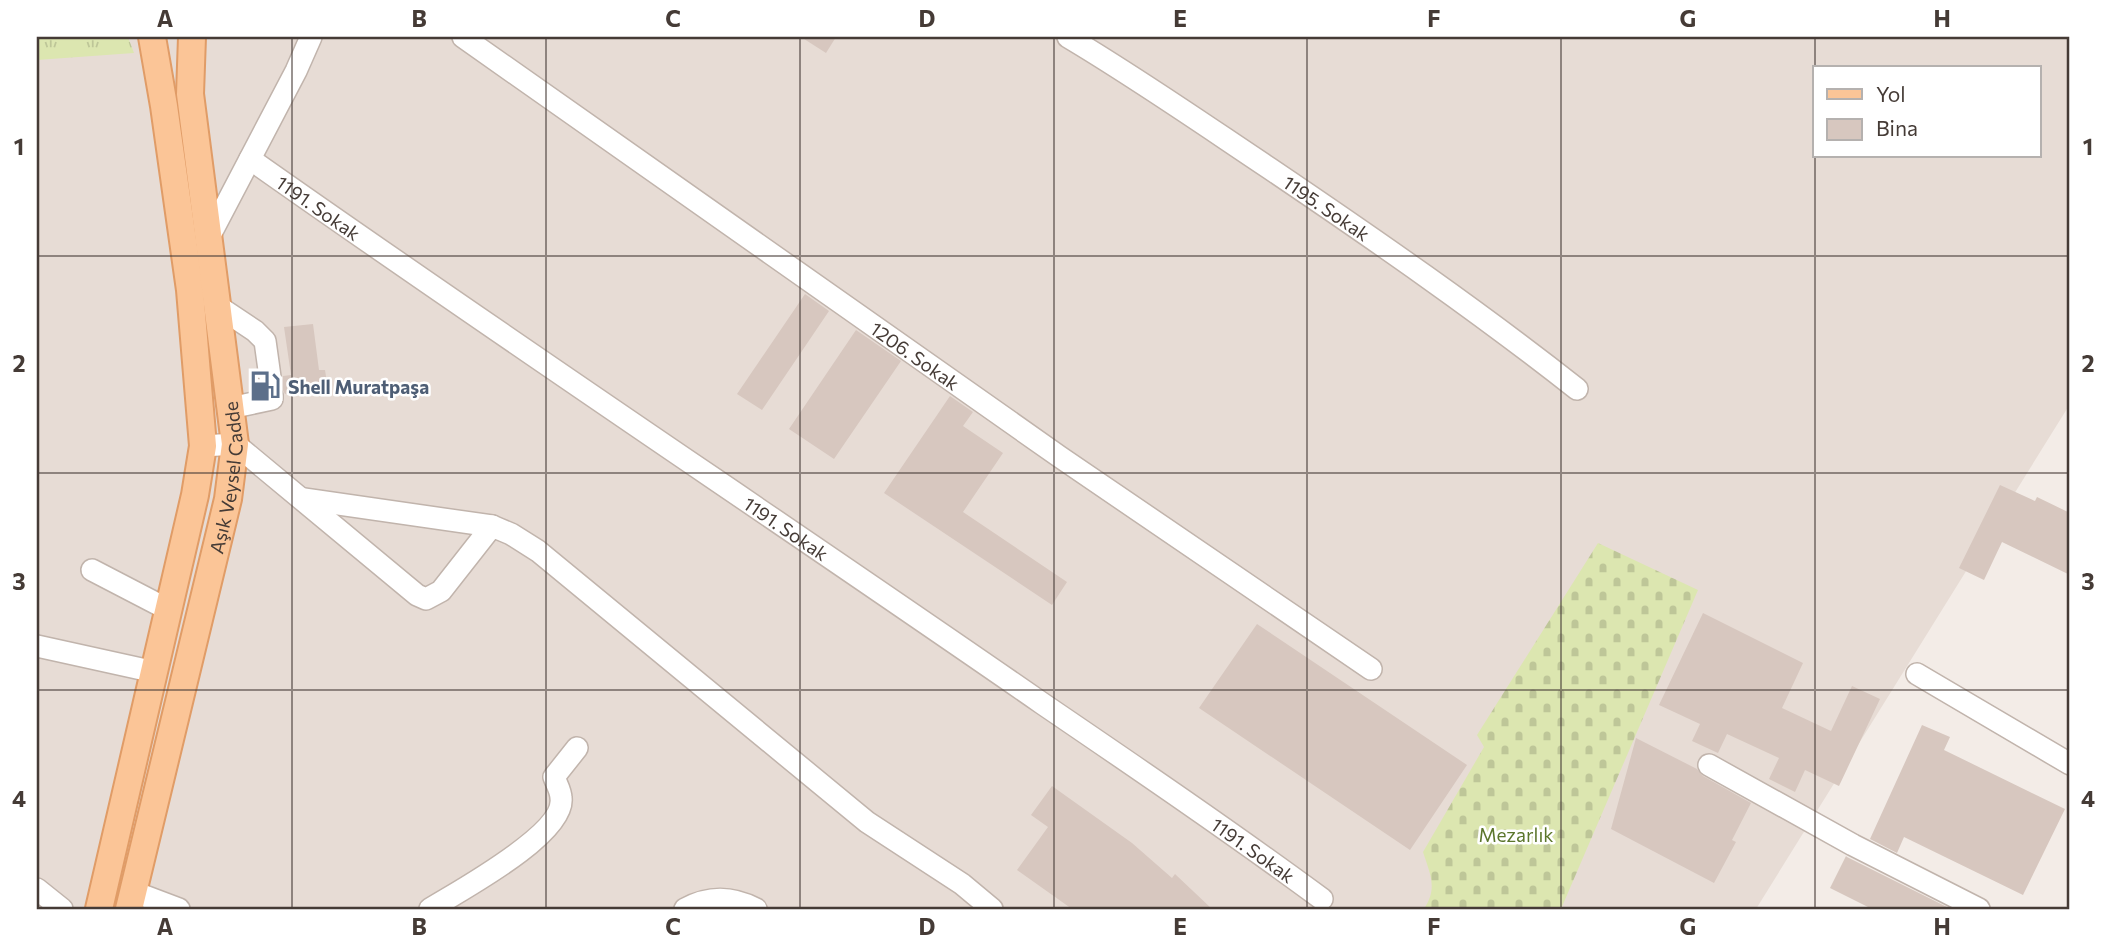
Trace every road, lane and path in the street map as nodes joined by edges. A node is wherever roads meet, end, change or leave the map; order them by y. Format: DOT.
graph roads {
  1 [pos="152,37"];
  2 [pos="192,37"];
  3 [pos="311,37"];
  4 [pos="463,37"];
  5 [pos="1068,37"];
  6 [pos="250,159"];
  7 [pos="207,241"];
  8 [pos="216,305"];
  9 [pos="1577,389"];
  10 [pos="230,408"];
  11 [pos="235,444"];
  12 [pos="203,446"];
  13 [pos="303,499"];
  14 [pos="193,506"];
  15 [pos="225,510"];
  16 [pos="492,526"];
  17 [pos="92,570"];
  18 [pos="169,610"];
  19 [pos="37,646"];
  20 [pos="1371,669"];
  21 [pos="155,672"];
  22 [pos="1917,674"];
  23 [pos="577,748"];
  24 [pos="1709,765"];
  25 [pos="2070,765"];
  26 [pos="37,889"];
  27 [pos="1322,899"];
  28 [pos="131,901"];
  29 [pos="62,909"];
  30 [pos="99,909"];
  31 [pos="179,909"];
  32 [pos="430,909"];
  33 [pos="685,909"];
  34 [pos="756,909"];
  35 [pos="992,909"];
  36 [pos="1979,909"];
  1 -- 12 [label="main road, Aşık Veysel Cadde"];
  2 -- 7 [label="main road, Aşık Veysel Cadde"];
  3 -- 6 [label="street"];
  4 -- 20 [label="street, 1206. Sokak"];
  5 -- 9 [label="street, 1195. Sokak"];
  6 -- 7 [label="street"];
  6 -- 27 [label="street, 1191. Sokak"];
  7 -- 8 [label="main road, Aşık Veysel Cadde"];
  8 -- 10 [label="main road, Aşık Veysel Cadde"];
  8 -- 10 [label="street"];
  10 -- 11 [label="main road, Aşık Veysel Cadde"];
  11 -- 12 [label="street"];
  11 -- 13 [label="street"];
  11 -- 15 [label="main road, Aşık Veysel Cadde"];
  12 -- 14 [label="main road, Aşık Veysel Cadde"];
  13 -- 16 [label="street"];
  13 -- 16 [label="street"];
  14 -- 15 [label="main road"];
  14 -- 18 [label="main road, Aşık Veysel Cadde"];
  15 -- 28 [label="main road, Aşık Veysel Cadde"];
  16 -- 35 [label="street"];
  17 -- 18 [label="street"];
  18 -- 21 [label="main road, Aşık Veysel Cadde"];
  19 -- 21 [label="street"];
  21 -- 30 [label="main road, Aşık Veysel Cadde"];
  22 -- 25 [label="street"];
  23 -- 32 [label="street"];
  24 -- 36 [label="street"];
  26 -- 29 [label="street"];
  28 -- 31 [label="street"];
  33 -- 34 [label="street"];
}
